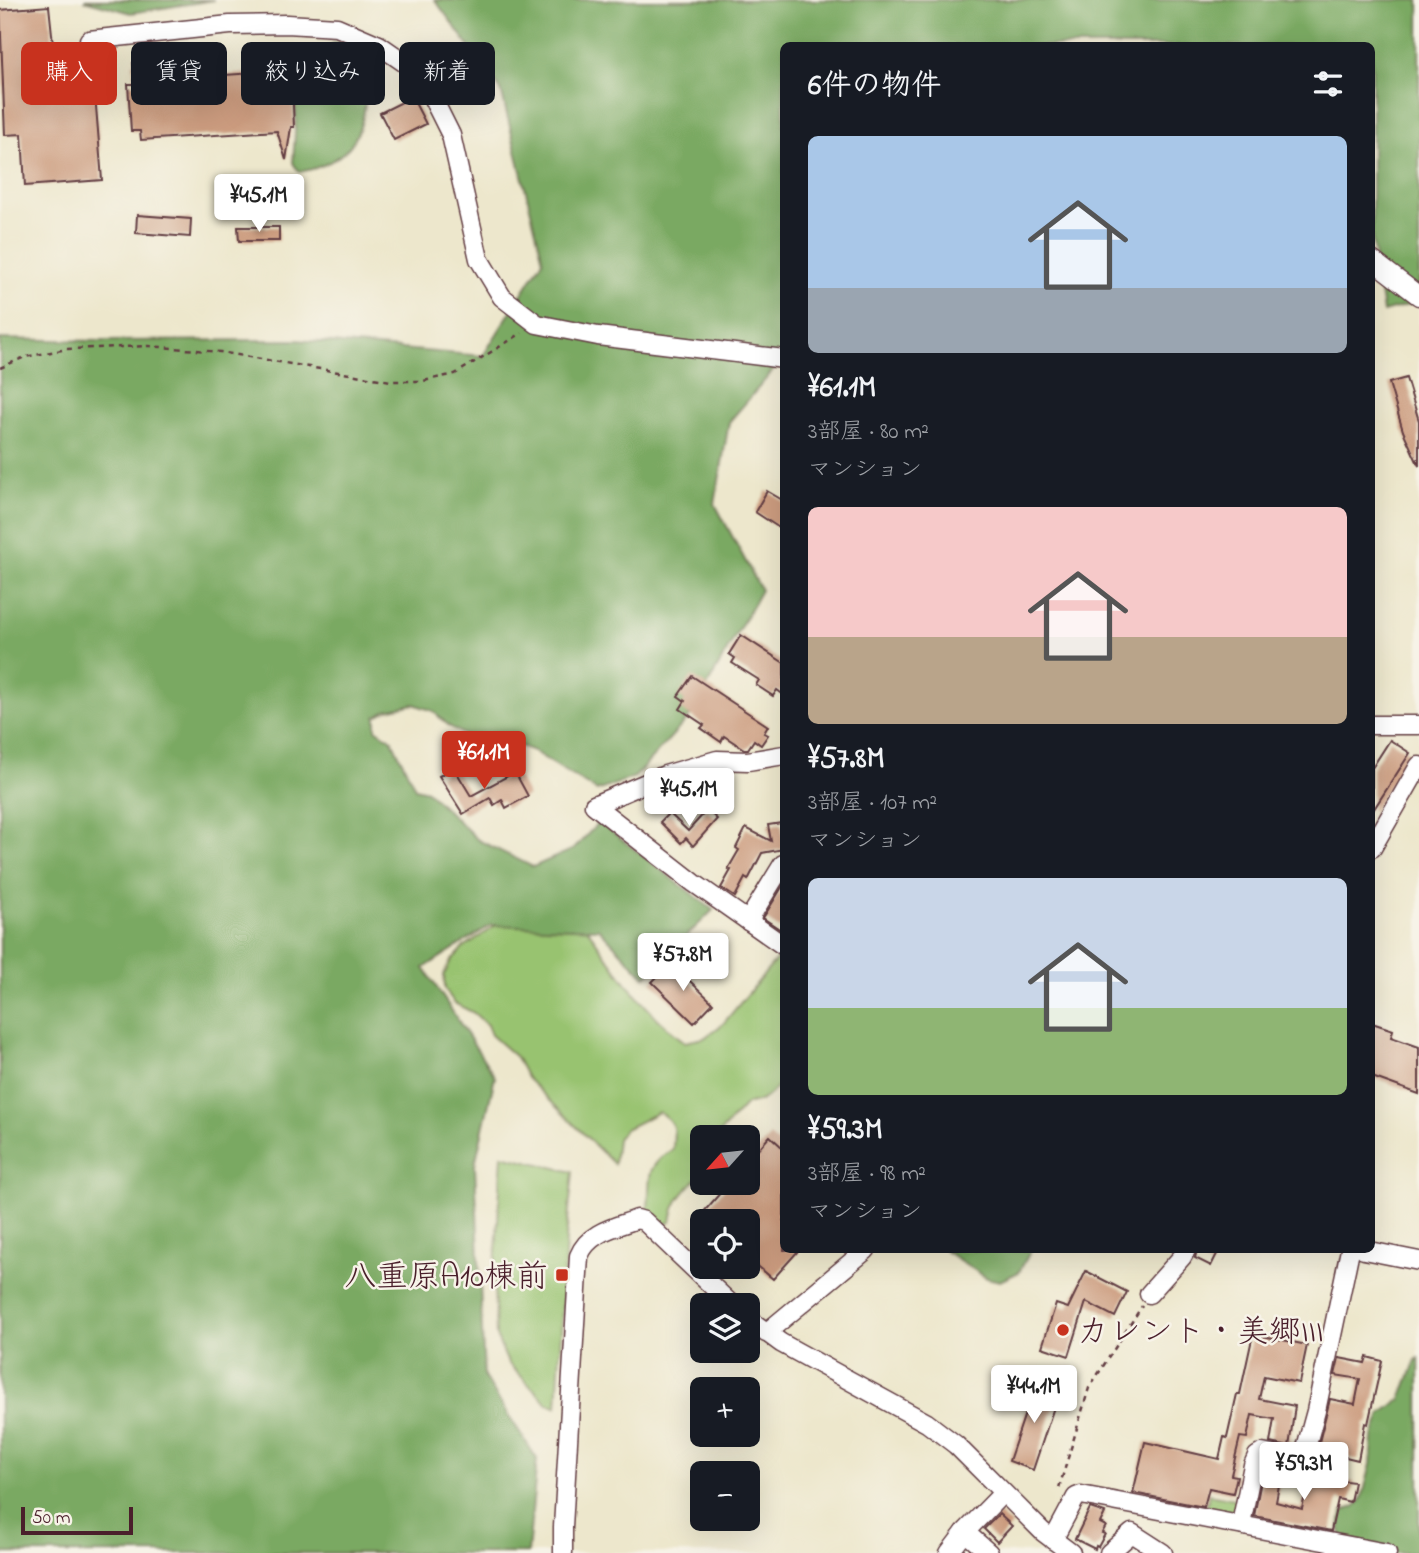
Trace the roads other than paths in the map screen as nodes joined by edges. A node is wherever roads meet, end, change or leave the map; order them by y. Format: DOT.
graph roads {
  1 [pos="89,40"];
  2 [pos="1375,262"];
  3 [pos="1419,296"];
  4 [pos="780,359"];
  5 [pos="1375,725"];
  6 [pos="1419,725"];
  7 [pos="780,756"];
  8 [pos="1419,766"];
  9 [pos="1375,843"];
  10 [pos="780,869"];
  11 [pos="748,921"];
  12 [pos="780,943"];
  13 [pos="1375,1252"];
  14 [pos="862,1253"];
  15 [pos="1184,1253"];
  16 [pos="1349,1253"];
  17 [pos="1419,1261"];
  18 [pos="719,1293"];
  19 [pos="1149,1294"];
  20 [pos="760,1328"];
  21 [pos="766,1333"];
  22 [pos="1003,1493"];
  23 [pos="1241,1524"];
  24 [pos="965,1532"];
  25 [pos="1053,1540"];
  26 [pos="1382,1552"];
  27 [pos="563,1553"];
  28 [pos="949,1553"];
  29 [pos="989,1553"];
  30 [pos="1071,1553"];
  31 [pos="1109,1553"];
  32 [pos="1163,1553"];
  1 -- 4 [label="street"];
  2 -- 3 [label="street"];
  5 -- 6 [label="street"];
  7 -- 11 [label="street"];
  8 -- 9 [label="street"];
  10 -- 11 [label="street"];
  11 -- 12 [label="street"];
  13 -- 17 [label="street"];
  14 -- 21 [label="street"];
  15 -- 19 [label="street"];
  16 -- 23 [label="street"];
  18 -- 27 [label="street"];
  20 -- 21 [label="street"];
  21 -- 22 [label="street"];
  22 -- 24 [label="street"];
  22 -- 25 [label="street"];
  23 -- 25 [label="street"];
  23 -- 26 [label="street"];
  24 -- 28 [label="street"];
  24 -- 29 [label="street"];
  25 -- 30 [label="street"];
  31 -- 32 [label="street"];
}
